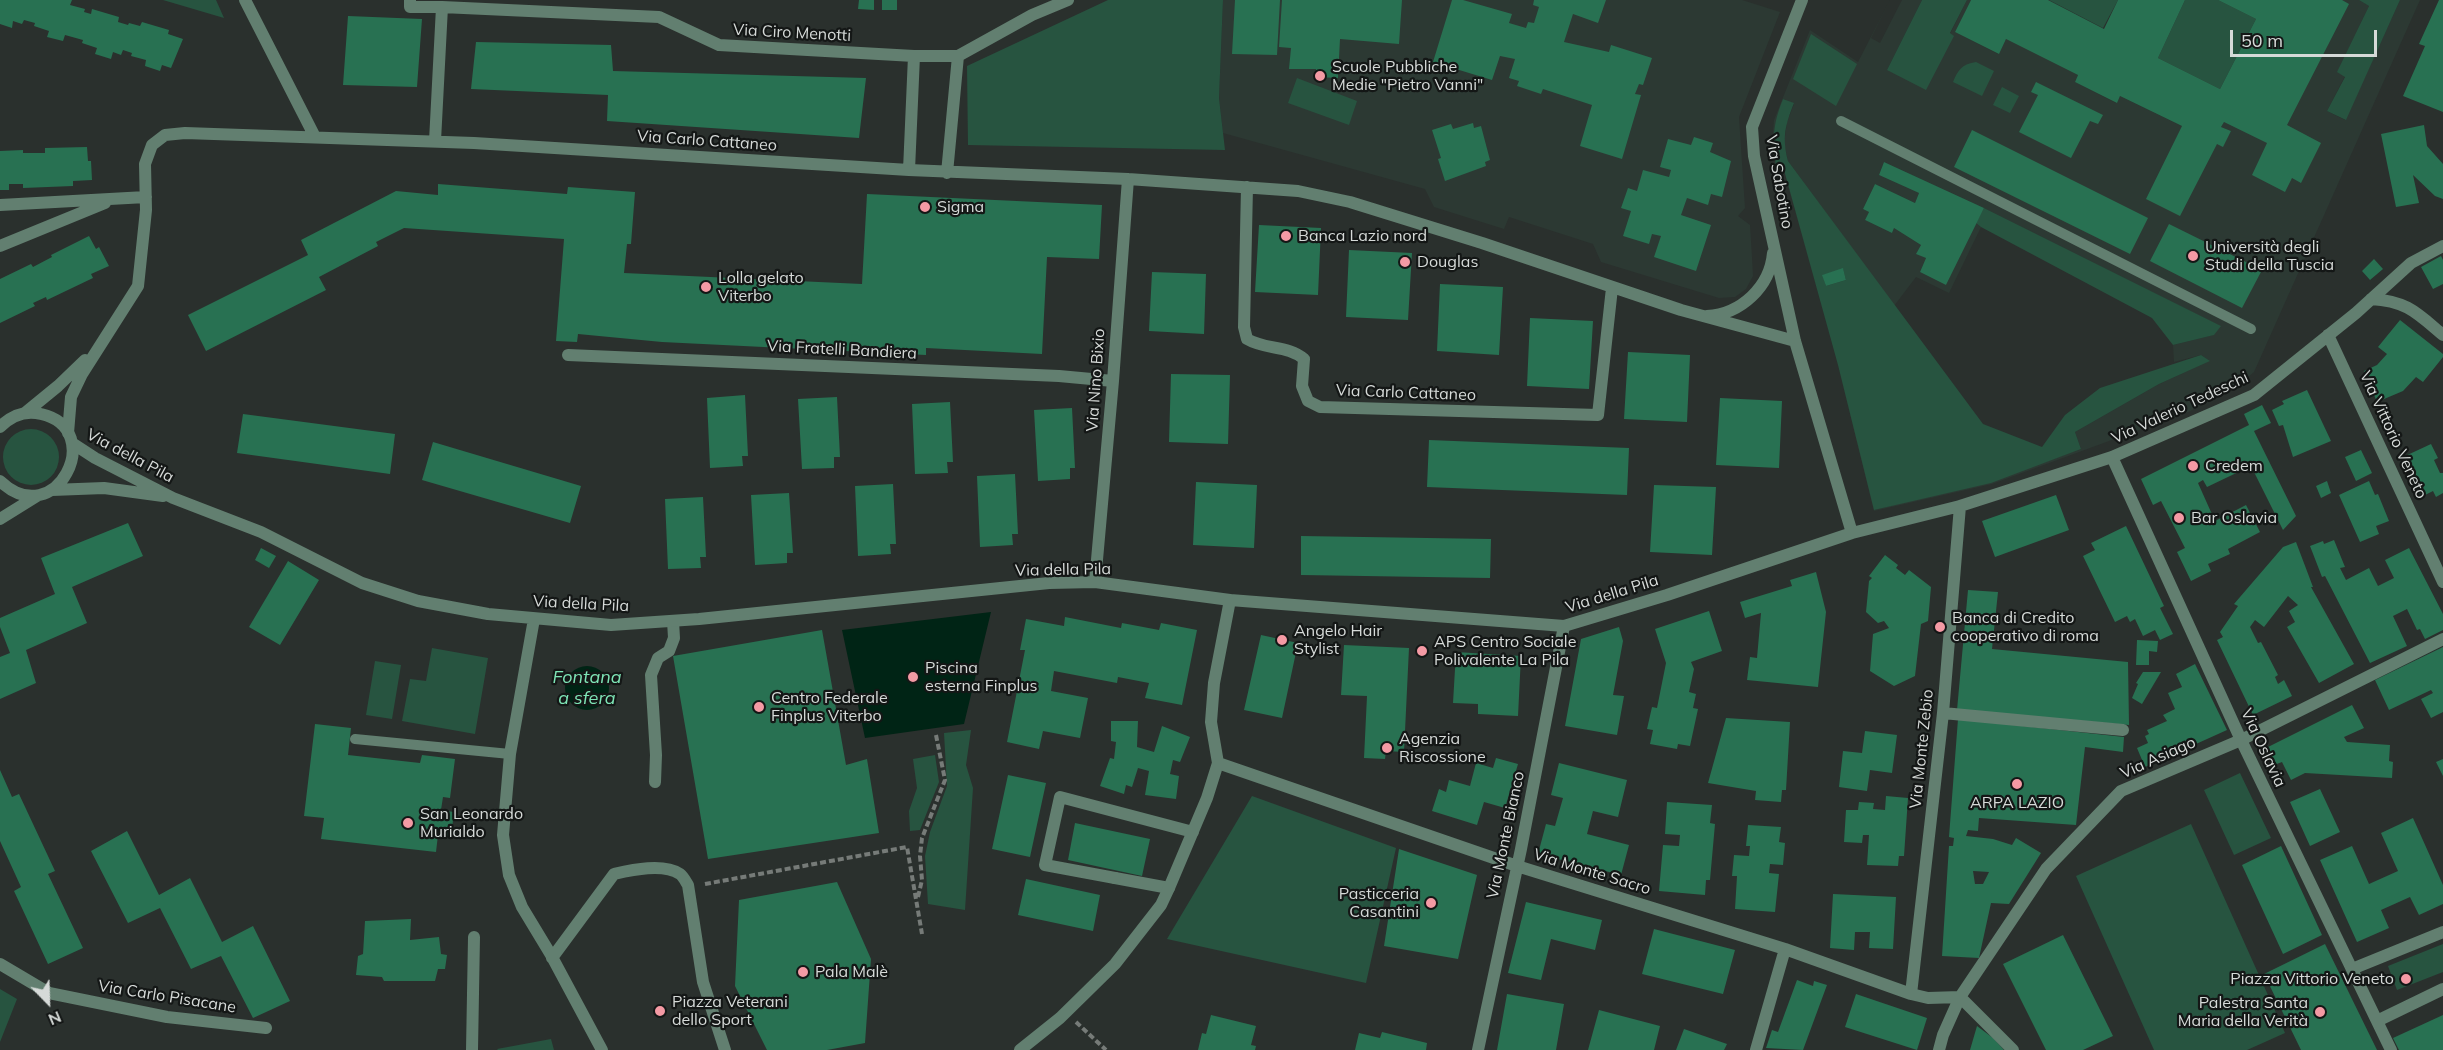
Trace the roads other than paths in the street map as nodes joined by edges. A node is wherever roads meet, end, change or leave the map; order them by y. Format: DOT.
graph roads {
  1 [pos="245,0"];
  2 [pos="410,0"];
  3 [pos="1068,0"];
  4 [pos="1802,0"];
  5 [pos="446,5"];
  6 [pos="914,56"];
  7 [pos="958,56"];
  8 [pos="1841,121"];
  9 [pos="315,137"];
  10 [pos="435,141"];
  11 [pos="909,170"];
  12 [pos="947,173"];
  13 [pos="1128,179"];
  14 [pos="1247,187"];
  15 [pos="146,197"];
  16 [pos="114,199"];
  17 [pos="0,205"];
  18 [pos="1773,242"];
  19 [pos="0,246"];
  20 [pos="2443,246"];
  21 [pos="1612,288"];
  22 [pos="2371,299"];
  23 [pos="1701,316"];
  24 [pos="2251,329"];
  25 [pos="2328,335"];
  26 [pos="2443,335"];
  27 [pos="1795,341"];
  28 [pos="99,347"];
  29 [pos="568,354"];
  30 [pos="1113,381"];
  31 [pos="25,413"];
  32 [pos="2,423"];
  33 [pos="70,438"];
  34 [pos="2112,458"];
  35 [pos="0,481"];
  36 [pos="46,492"];
  37 [pos="173,498"];
  38 [pos="1960,506"];
  39 [pos="0,519"];
  40 [pos="1852,533"];
  41 [pos="1095,582"];
  42 [pos="2443,582"];
  43 [pos="1230,600"];
  44 [pos="534,619"];
  45 [pos="673,621"];
  46 [pos="1564,626"];
  47 [pos="2443,639"];
  48 [pos="1944,712"];
  49 [pos="2123,730"];
  50 [pos="355,739"];
  51 [pos="2241,740"];
  52 [pos="510,754"];
  53 [pos="1218,763"];
  54 [pos="655,782"];
  55 [pos="1193,832"];
  56 [pos="1517,866"];
  57 [pos="1169,888"];
  58 [pos="2443,932"];
  59 [pos="474,937"];
  60 [pos="1785,949"];
  61 [pos="552,958"];
  62 [pos="0,964"];
  63 [pos="2352,969"];
  64 [pos="2443,989"];
  65 [pos="1911,994"];
  66 [pos="1960,998"];
  67 [pos="2377,1021"];
  68 [pos="266,1028"];
  69 [pos="472,1050"];
  70 [pos="602,1050"];
  71 [pos="725,1050"];
  72 [pos="1020,1050"];
  73 [pos="1478,1050"];
  74 [pos="1756,1050"];
  75 [pos="1939,1050"];
  76 [pos="2013,1050"];
  77 [pos="2391,1050"];
  1 -- 9 [label="street"];
  2 -- 5 [label="street, Via Ciro Menotti"];
  3 -- 7 [label="street"];
  4 -- 18 [label="street, Via Sabotino"];
  5 -- 6 [label="street, Via Ciro Menotti"];
  5 -- 10 [label="street"];
  6 -- 7 [label="street, Via Ciro Menotti"];
  6 -- 11 [label="street"];
  7 -- 12 [label="street"];
  8 -- 24 [label="lane"];
  9 -- 10 [label="street, Via Carlo Cattaneo"];
  9 -- 15 [label="street, Via Carlo Cattaneo"];
  10 -- 11 [label="street, Via Carlo Cattaneo"];
  11 -- 12 [label="street, Via Carlo Cattaneo"];
  12 -- 13 [label="street, Via Carlo Cattaneo"];
  13 -- 14 [label="street, Via Carlo Cattaneo"];
  13 -- 30 [label="street, Via Nino Bixio"];
  14 -- 21 [label="street, Via Carlo Cattaneo"];
  14 -- 21 [label="street, Via Carlo Cattaneo"];
  15 -- 16 [label="street"];
  15 -- 28 [label="street"];
  16 -- 17 [label="street"];
  16 -- 19 [label="street"];
  18 -- 23 [label="street"];
  18 -- 27 [label="street, Via Sabotino"];
  20 -- 22 [label="street, Via Valerio Tedeschi"];
  21 -- 23 [label="street, Via Carlo Cattaneo"];
  22 -- 25 [label="street, Via Valerio Tedeschi"];
  22 -- 26 [label="street"];
  23 -- 27 [label="street, Via Carlo Cattaneo"];
  25 -- 34 [label="street, Via Valerio Tedeschi"];
  25 -- 42 [label="street, Via Vittorio Veneto"];
  27 -- 40 [label="street"];
  28 -- 31 [label="street"];
  28 -- 33 [label="street"];
  29 -- 30 [label="street, Via Fratelli Bandiera"];
  30 -- 41 [label="street, Via Nino Bixio"];
  31 -- 32 [label="street"];
  31 -- 33 [label="street, Via della Pila"];
  33 -- 36 [label="street"];
  33 -- 37 [label="street, Via della Pila"];
  34 -- 38 [label="street, Via Valerio Tedeschi"];
  34 -- 51 [label="street, Via Oslavia"];
  35 -- 36 [label="street, Via della Pila"];
  36 -- 37 [label="street, Via della Pila"];
  36 -- 39 [label="street"];
  37 -- 44 [label="street, Via della Pila"];
  38 -- 40 [label="street, Via della Pila"];
  38 -- 48 [label="street, Via Monte Zebio"];
  40 -- 46 [label="street, Via della Pila"];
  41 -- 43 [label="street, Via della Pila"];
  41 -- 45 [label="street, Via della Pila"];
  43 -- 46 [label="street, Via della Pila"];
  43 -- 53 [label="street"];
  44 -- 45 [label="street, Via della Pila"];
  44 -- 52 [label="street"];
  45 -- 54 [label="street"];
  46 -- 56 [label="street, Via Monte Bianco"];
  47 -- 51 [label="street, Via Asiago"];
  48 -- 49 [label="street"];
  48 -- 65 [label="street, Via Monte Zebio"];
  50 -- 52 [label="lane"];
  51 -- 63 [label="street, Via Oslavia"];
  51 -- 66 [label="street, Via Asiago"];
  52 -- 61 [label="street"];
  53 -- 55 [label="street"];
  53 -- 56 [label="street, Via Monte Sacro"];
  55 -- 57 [label="street"];
  55 -- 57 [label="street"];
  56 -- 60 [label="street, Via Monte Sacro"];
  56 -- 73 [label="street, Via Monte Bianco"];
  57 -- 72 [label="street"];
  58 -- 63 [label="street"];
  59 -- 69 [label="street"];
  60 -- 65 [label="street, Via Monte Sacro"];
  60 -- 74 [label="street"];
  61 -- 70 [label="street"];
  61 -- 71 [label="street"];
  62 -- 68 [label="street, Via Carlo Pisacane"];
  63 -- 67 [label="street, Via Oslavia"];
  64 -- 67 [label="street"];
  65 -- 66 [label="street, Via Monte Sacro"];
  66 -- 75 [label="street, Via Asiago"];
  66 -- 76 [label="street"];
  67 -- 77 [label="street, Via Oslavia"];
}
